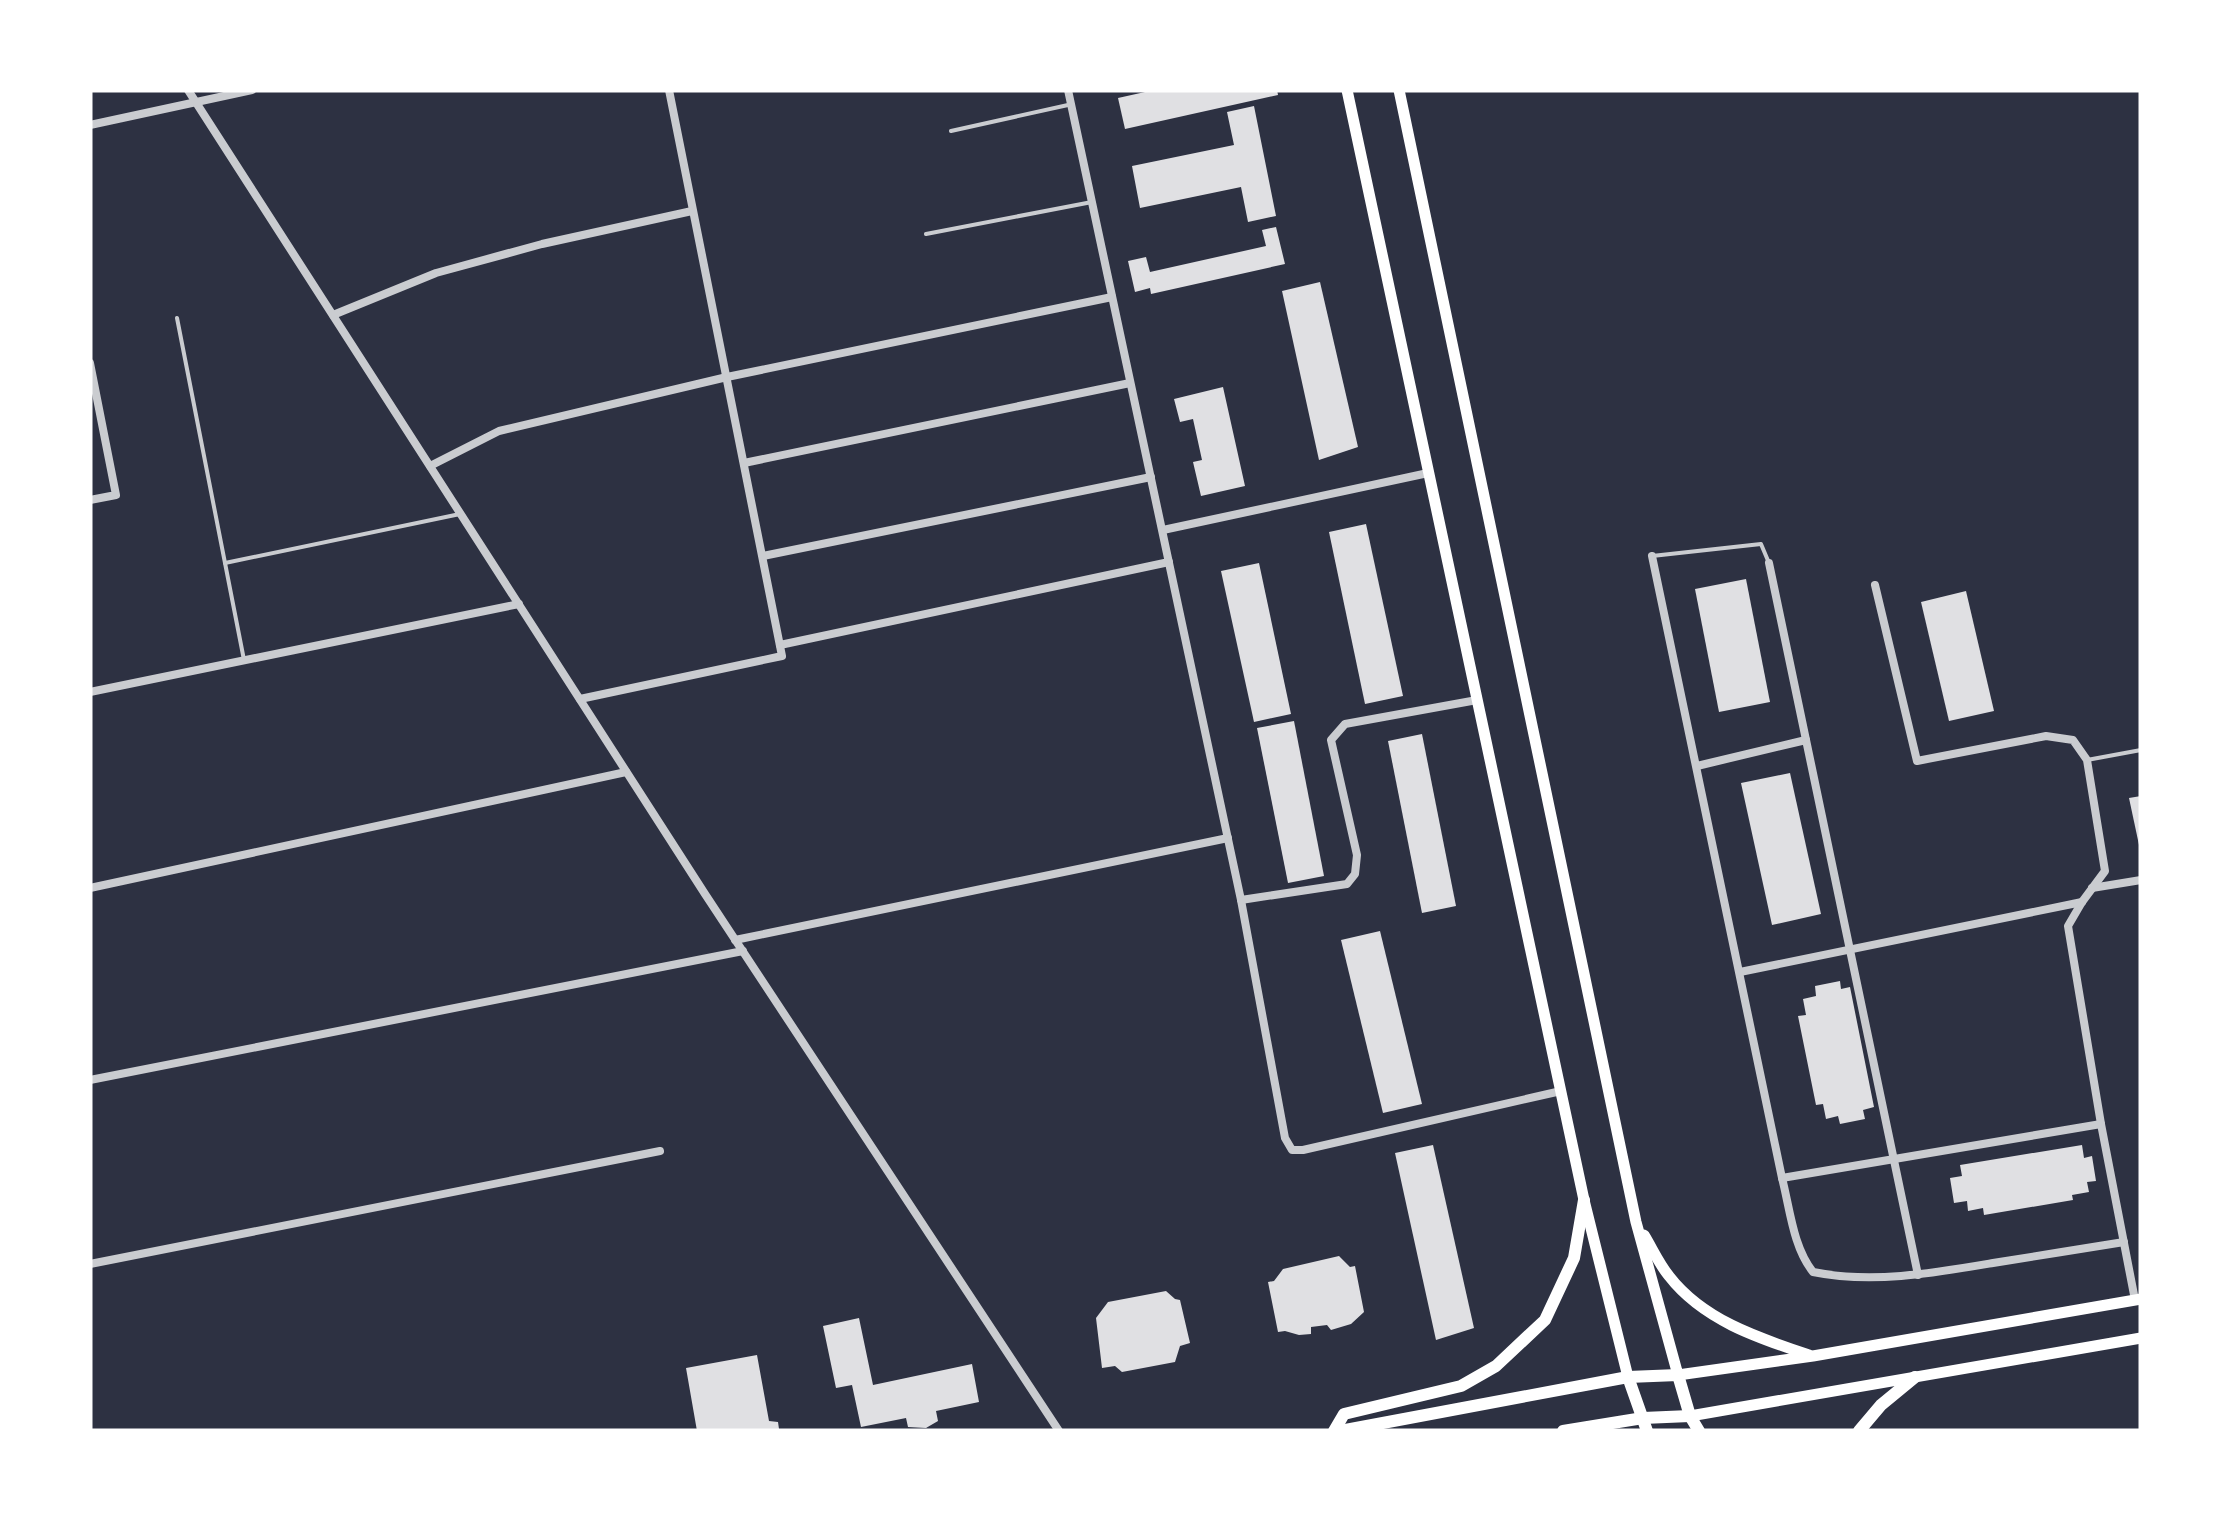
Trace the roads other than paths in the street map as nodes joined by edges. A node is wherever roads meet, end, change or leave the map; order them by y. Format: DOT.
graph roads {
  1 [pos="188,90"];
  2 [pos="252,90"];
  3 [pos="669,90"];
  4 [pos="1068,90"];
  5 [pos="1347,90"];
  6 [pos="1399,90"];
  7 [pos="196,102"];
  8 [pos="1071,104"];
  9 [pos="90,125"];
  10 [pos="951,131"];
  11 [pos="1092,202"];
  12 [pos="692,211"];
  13 [pos="926,234"];
  14 [pos="1112,297"];
  15 [pos="333,314"];
  16 [pos="176,318"];
  17 [pos="90,363"];
  18 [pos="727,377"];
  19 [pos="1130,383"];
  20 [pos="744,463"];
  21 [pos="430,466"];
  22 [pos="1428,473"];
  23 [pos="1151,477"];
  24 [pos="90,500"];
  25 [pos="460,514"];
  26 [pos="1163,530"];
  27 [pos="762,556"];
  28 [pos="1652,556"];
  29 [pos="1169,562"];
  30 [pos="225,563"];
  31 [pos="1768,563"];
  32 [pos="1875,585"];
  33 [pos="518,604"];
  34 [pos="780,644"];
  35 [pos="244,660"];
  36 [pos="90,692"];
  37 [pos="580,699"];
  38 [pos="1477,700"];
  39 [pos="1806,740"];
  40 [pos="2141,750"];
  41 [pos="2087,760"];
  42 [pos="1697,766"];
  43 [pos="626,772"];
  44 [pos="1228,838"];
  45 [pos="2141,880"];
  46 [pos="90,888"];
  47 [pos="2092,888"];
  48 [pos="1241,900"];
  49 [pos="2082,902"];
  50 [pos="735,940"];
  51 [pos="1850,949"];
  52 [pos="743,951"];
  53 [pos="1740,972"];
  54 [pos="90,1080"];
  55 [pos="1561,1090"];
  56 [pos="2101,1124"];
  57 [pos="660,1151"];
  58 [pos="1894,1159"];
  59 [pos="1782,1178"];
  60 [pos="1584,1200"];
  61 [pos="1636,1222"];
  62 [pos="2124,1242"];
  63 [pos="90,1264"];
  64 [pos="1918,1274"];
  65 [pos="2138,1300"];
  66 [pos="2141,1338"];
  67 [pos="1814,1356"];
  68 [pos="1678,1374"];
  69 [pos="1915,1377"];
  70 [pos="1628,1378"];
  71 [pos="1690,1416"];
  72 [pos="1645,1424"];
  73 [pos="1059,1431"];
  74 [pos="1337,1431"];
  75 [pos="1563,1431"];
  76 [pos="1699,1431"];
  77 [pos="1859,1431"];
  1 -- 7 [label="street"];
  2 -- 7 [label="street"];
  3 -- 12 [label="street"];
  4 -- 8 [label="street"];
  5 -- 22 [label="main road"];
  6 -- 61 [label="main road"];
  7 -- 9 [label="street"];
  7 -- 15 [label="street"];
  8 -- 10 [label="lane"];
  8 -- 11 [label="street"];
  11 -- 13 [label="lane"];
  11 -- 14 [label="street"];
  12 -- 15 [label="street"];
  12 -- 18 [label="street"];
  14 -- 18 [label="street"];
  14 -- 19 [label="street"];
  15 -- 21 [label="street"];
  16 -- 30 [label="lane"];
  17 -- 24 [label="street"];
  18 -- 20 [label="street"];
  18 -- 21 [label="street"];
  19 -- 20 [label="street"];
  19 -- 23 [label="street"];
  20 -- 27 [label="street"];
  21 -- 25 [label="street"];
  22 -- 26 [label="street"];
  22 -- 38 [label="main road"];
  23 -- 26 [label="street"];
  23 -- 27 [label="street"];
  25 -- 30 [label="lane"];
  25 -- 33 [label="street"];
  26 -- 29 [label="street"];
  27 -- 34 [label="street"];
  28 -- 31 [label="lane"];
  28 -- 42 [label="street"];
  29 -- 34 [label="street"];
  29 -- 44 [label="street"];
  30 -- 35 [label="lane"];
  31 -- 39 [label="street"];
  32 -- 41 [label="street"];
  33 -- 35 [label="street"];
  33 -- 37 [label="street"];
  34 -- 37 [label="street"];
  35 -- 36 [label="street"];
  37 -- 43 [label="street"];
  38 -- 48 [label="street"];
  38 -- 55 [label="main road"];
  39 -- 42 [label="street"];
  39 -- 51 [label="street"];
  40 -- 41 [label="lane"];
  41 -- 47 [label="street"];
  42 -- 53 [label="street"];
  43 -- 46 [label="street"];
  43 -- 50 [label="street"];
  44 -- 48 [label="street"];
  44 -- 50 [label="street"];
  45 -- 47 [label="street"];
  47 -- 49 [label="street"];
  48 -- 55 [label="street"];
  49 -- 51 [label="street"];
  49 -- 56 [label="street"];
  50 -- 52 [label="street"];
  51 -- 53 [label="street"];
  51 -- 58 [label="street"];
  52 -- 54 [label="street"];
  52 -- 73 [label="street"];
  53 -- 59 [label="street"];
  55 -- 60 [label="main road"];
  56 -- 58 [label="street"];
  56 -- 62 [label="street"];
  57 -- 63 [label="street"];
  58 -- 59 [label="street"];
  58 -- 64 [label="street"];
  59 -- 64 [label="street"];
  60 -- 70 [label="main road"];
  60 -- 74 [label="main road"];
  61 -- 67 [label="main road"];
  61 -- 68 [label="main road"];
  62 -- 64 [label="street"];
  62 -- 65 [label="street"];
  65 -- 67 [label="main road"];
  66 -- 69 [label="main road"];
  67 -- 68 [label="main road"];
  68 -- 70 [label="main road"];
  68 -- 71 [label="main road"];
  69 -- 71 [label="main road"];
  69 -- 77 [label="main road"];
  70 -- 72 [label="main road"];
  70 -- 74 [label="main road"];
  71 -- 72 [label="main road"];
  71 -- 76 [label="main road"];
  72 -- 75 [label="main road"];
}
